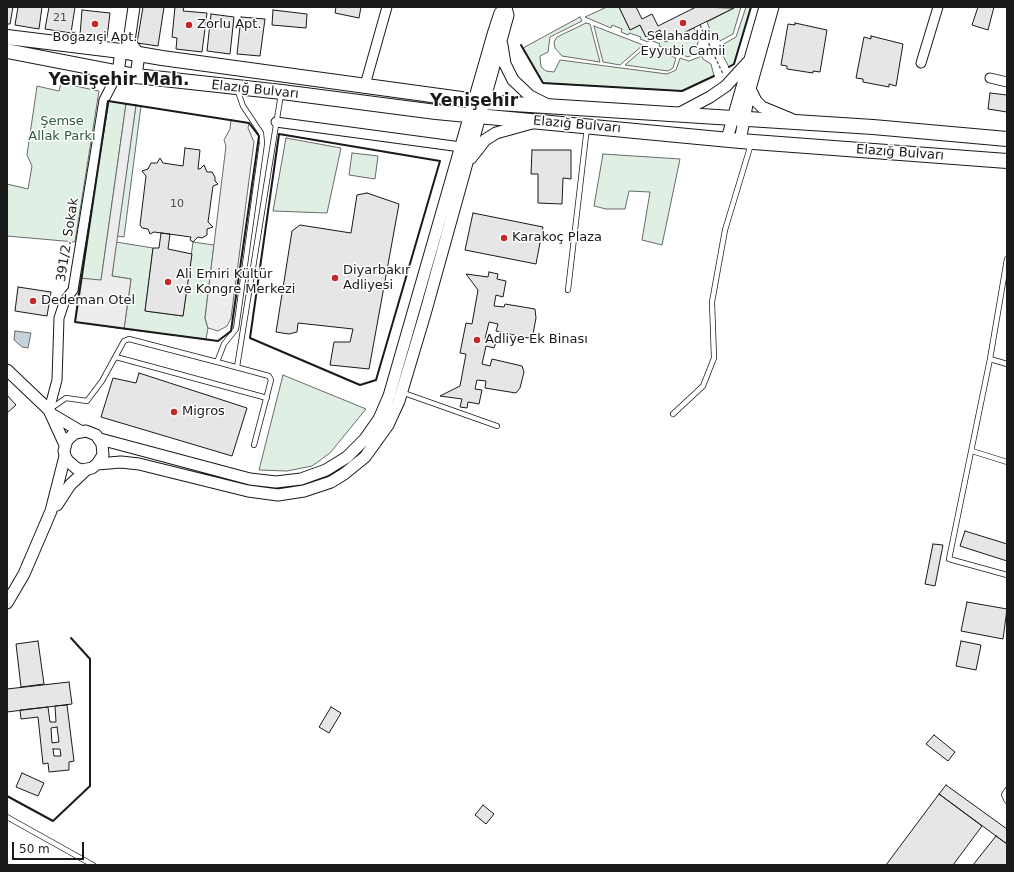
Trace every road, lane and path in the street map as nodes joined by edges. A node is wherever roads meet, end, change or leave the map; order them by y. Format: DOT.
graph roads {
  1 [pos="134,7"];
  2 [pos="387,7"];
  3 [pos="506,7"];
  4 [pos="765,7"];
  5 [pos="773,7"];
  6 [pos="938,7"];
  7 [pos="700,25"];
  8 [pos="7,37"];
  9 [pos="502,37"];
  10 [pos="125,46"];
  11 [pos="7,51"];
  12 [pos="139,54"];
  13 [pos="749,60"];
  14 [pos="921,63"];
  15 [pos="118,73"];
  16 [pos="136,76"];
  17 [pos="990,78"];
  18 [pos="725,80"];
  19 [pos="1007,82"];
  20 [pos="365,85"];
  21 [pos="237,88"];
  22 [pos="750,89"];
  23 [pos="282,92"];
  24 [pos="479,101"];
  25 [pos="552,107"];
  26 [pos="678,114"];
  27 [pos="474,116"];
  28 [pos="739,118"];
  29 [pos="276,122"];
  30 [pos="536,122"];
  31 [pos="797,122"];
  32 [pos="587,126"];
  33 [pos="1007,139"];
  34 [pos="740,140"];
  35 [pos="461,147"];
  36 [pos="1007,161"];
  37 [pos="465,169"];
  38 [pos="1007,259"];
  39 [pos="568,290"];
  40 [pos="116,357"];
  41 [pos="990,359"];
  42 [pos="217,362"];
  43 [pos="1007,364"];
  44 [pos="237,367"];
  45 [pos="7,370"];
  46 [pos="402,392"];
  47 [pos="267,398"];
  48 [pos="51,412"];
  49 [pos="673,414"];
  50 [pos="496,426"];
  51 [pos="80,431"];
  52 [pos="100,439"];
  53 [pos="254,446"];
  54 [pos="65,451"];
  55 [pos="972,451"];
  56 [pos="1007,462"];
  57 [pos="92,467"];
  58 [pos="51,511"];
  59 [pos="1007,575"];
  60 [pos="7,603"];
  61 [pos="1007,790"];
  62 [pos="1007,801"];
  63 [pos="7,817"];
  64 [pos="93,865"];
  1 -- 10 [label="street"];
  2 -- 20 [label="street"];
  3 -- 9 [label="street"];
  3 -- 24 [label="street"];
  4 -- 13 [label="street"];
  5 -- 22 [label="street"];
  6 -- 14 [label="street"];
  7 -- 18 [label="path"];
  8 -- 10 [label="main road, Elazığ Bulvarı"];
  9 -- 24 [label="street"];
  9 -- 25 [label="street"];
  10 -- 12 [label="main road, Elazığ Bulvarı"];
  10 -- 15 [label="street"];
  11 -- 15 [label="main road, Elazığ Bulvarı"];
  12 -- 16 [label="street"];
  12 -- 20 [label="main road, Elazığ Bulvarı"];
  13 -- 26 [label="street"];
  13 -- 28 [label="street"];
  15 -- 16 [label="main road, Elazığ Bulvarı"];
  15 -- 48 [label="street, 391/2. Sokak"];
  16 -- 21 [label="main road, Elazığ Bulvarı"];
  17 -- 19 [label="street"];
  20 -- 24 [label="main road, Elazığ Bulvarı"];
  21 -- 23 [label="main road, Elazığ Bulvarı"];
  21 -- 42 [label="lane"];
  22 -- 28 [label="street"];
  22 -- 31 [label="street"];
  23 -- 27 [label="main road, Elazığ Bulvarı"];
  23 -- 29 [label="lane"];
  24 -- 25 [label="main road, Elazığ Bulvarı"];
  24 -- 27 [label="street"];
  25 -- 26 [label="main road, Elazığ Bulvarı"];
  26 -- 28 [label="main road, Elazığ Bulvarı"];
  27 -- 30 [label="main road, Elazığ Bulvarı"];
  27 -- 35 [label="street"];
  27 -- 37 [label="street"];
  28 -- 31 [label="main road, Elazığ Bulvarı"];
  28 -- 34 [label="street"];
  29 -- 35 [label="street"];
  29 -- 44 [label="lane"];
  30 -- 32 [label="main road, Elazığ Bulvarı"];
  30 -- 37 [label="street"];
  31 -- 33 [label="main road, Elazığ Bulvarı"];
  32 -- 34 [label="main road, Elazığ Bulvarı"];
  32 -- 39 [label="lane"];
  34 -- 36 [label="main road, Elazığ Bulvarı"];
  34 -- 49 [label="lane"];
  35 -- 52 [label="street"];
  37 -- 46 [label="street"];
  38 -- 41 [label="lane"];
  40 -- 42 [label="lane"];
  40 -- 47 [label="lane"];
  40 -- 48 [label="lane"];
  41 -- 43 [label="lane"];
  41 -- 55 [label="lane"];
  42 -- 44 [label="lane"];
  44 -- 47 [label="lane"];
  45 -- 48 [label="street"];
  46 -- 50 [label="lane"];
  46 -- 57 [label="street"];
  47 -- 53 [label="lane"];
  48 -- 51 [label="street"];
  48 -- 54 [label="street"];
  51 -- 52 [label="street"];
  51 -- 54 [label="street"];
  52 -- 57 [label="street"];
  54 -- 57 [label="street"];
  54 -- 58 [label="street"];
  55 -- 56 [label="lane"];
  55 -- 59 [label="lane"];
  57 -- 58 [label="street"];
  58 -- 60 [label="street"];
  61 -- 62 [label="lane"];
  63 -- 64 [label="lane"];
}
